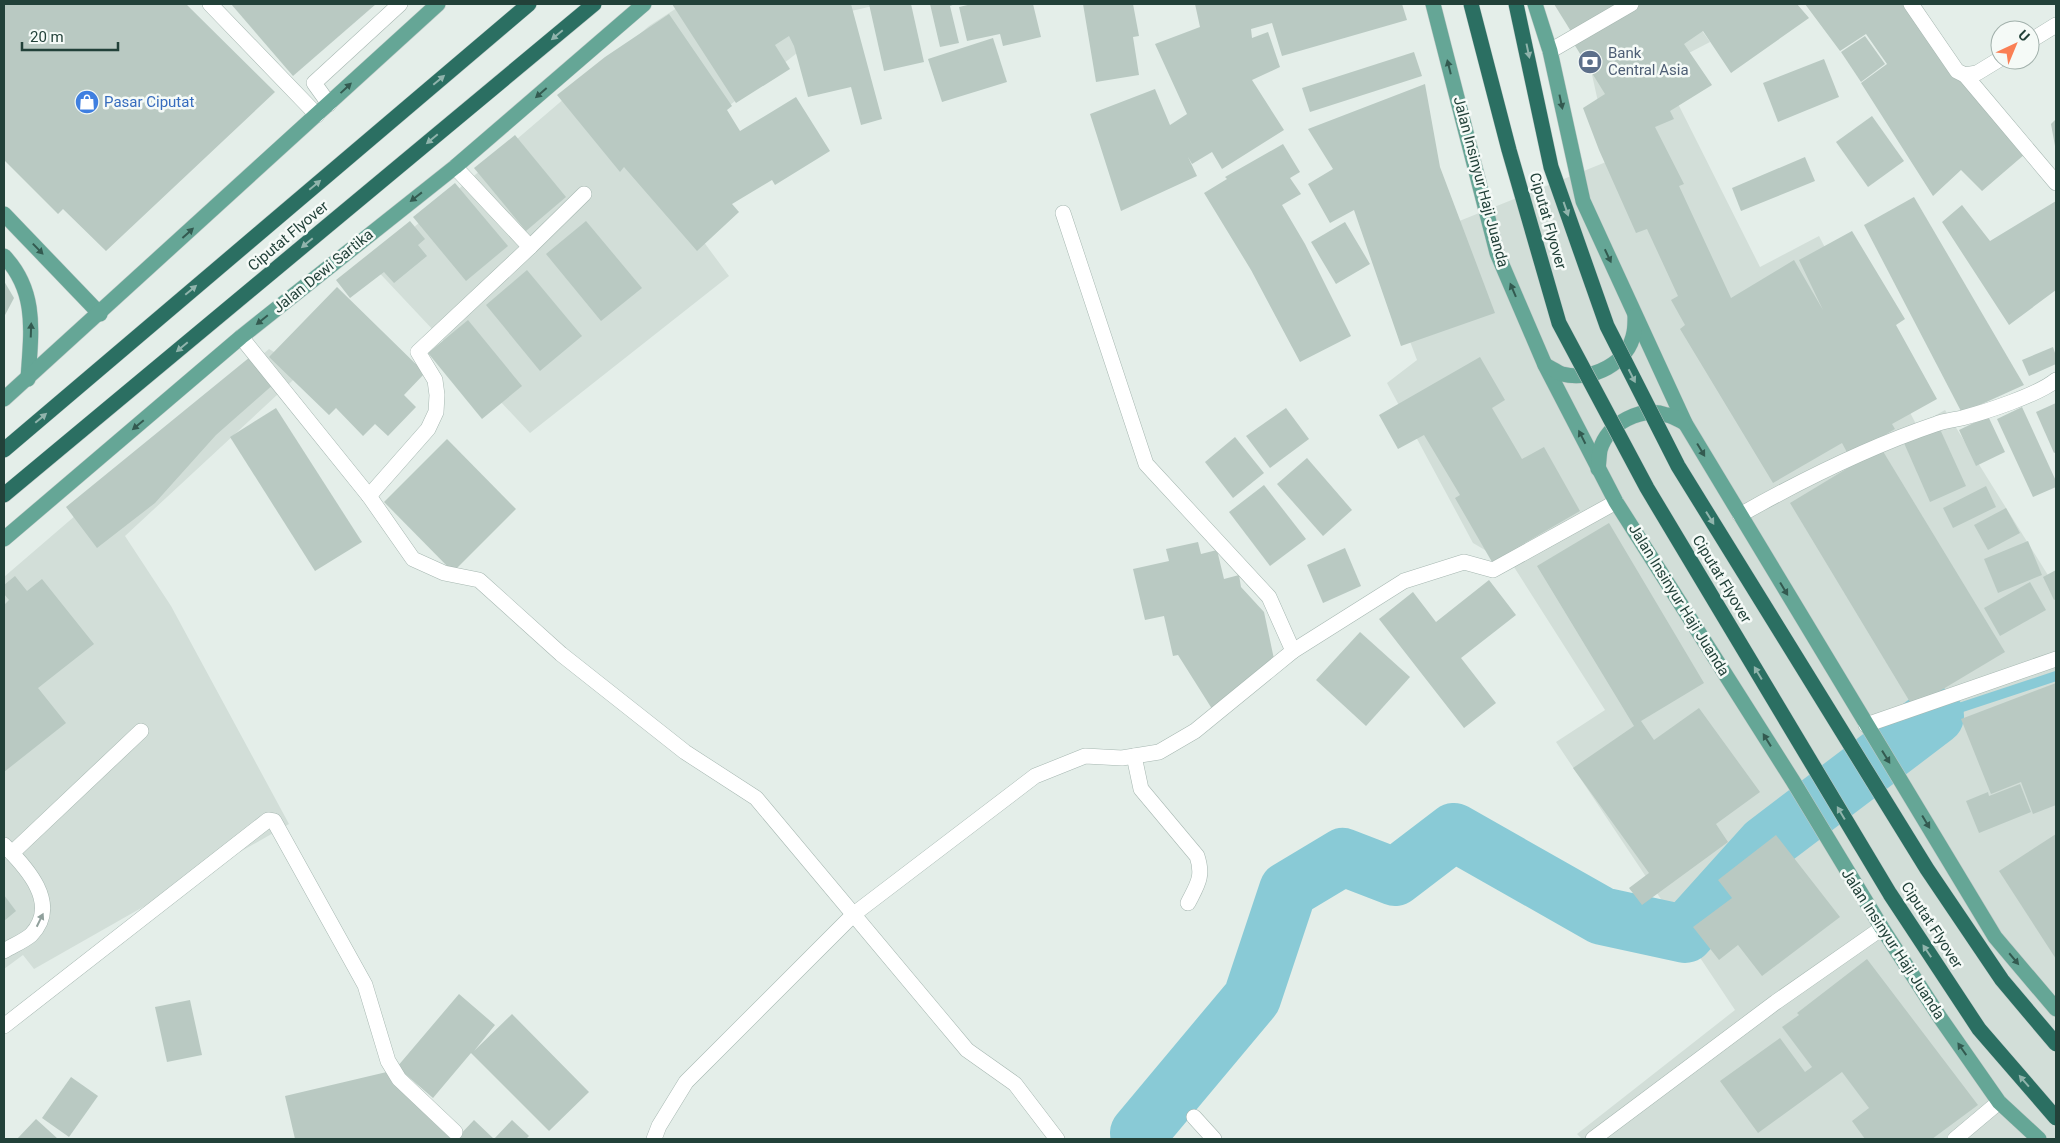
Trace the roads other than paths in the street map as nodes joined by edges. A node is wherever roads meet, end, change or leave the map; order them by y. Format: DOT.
graph roads {
  1 [pos="210,4"];
  2 [pos="400,4"];
  3 [pos="438,4"];
  4 [pos="529,4"];
  5 [pos="594,4"];
  6 [pos="644,4"];
  7 [pos="1433,4"];
  8 [pos="1471,4"];
  9 [pos="1516,4"];
  10 [pos="1535,4"];
  11 [pos="1631,4"];
  12 [pos="1911,4"];
  13 [pos="2056,25"];
  14 [pos="2040,35"];
  15 [pos="1550,51"];
  16 [pos="1990,65"];
  17 [pos="1965,75"];
  18 [pos="329,104"];
  19 [pos="317,115"];
  20 [pos="455,167"];
  21 [pos="2056,183"];
  22 [pos="584,194"];
  23 [pos="1063,213"];
  24 [pos="4,214"];
  25 [pos="530,247"];
  26 [pos="4,256"];
  27 [pos="100,314"];
  28 [pos="1635,315"];
  29 [pos="241,337"];
  30 [pos="1545,365"];
  31 [pos="28,379"];
  32 [pos="2056,380"];
  33 [pos="4,400"];
  34 [pos="1684,423"];
  35 [pos="4,450"];
  36 [pos="1598,470"];
  37 [pos="4,495"];
  38 [pos="369,496"];
  39 [pos="1616,502"];
  40 [pos="1740,515"];
  41 [pos="4,539"];
  42 [pos="1293,651"];
  43 [pos="2056,659"];
  44 [pos="1869,729"];
  45 [pos="141,731"];
  46 [pos="1134,756"];
  47 [pos="8,849"];
  48 [pos="1188,903"];
  49 [pos="854,914"];
  50 [pos="1882,928"];
  51 [pos="4,951"];
  52 [pos="2056,1009"];
  53 [pos="4,1026"];
  54 [pos="2056,1044"];
  55 [pos="1999,1102"];
  56 [pos="1194,1117"];
  57 [pos="2056,1118"];
  58 [pos="455,1132"];
  59 [pos="654,1139"];
  60 [pos="1057,1139"];
  61 [pos="1214,1139"];
  62 [pos="1593,1139"];
  63 [pos="1955,1139"];
  64 [pos="2039,1139"];
  1 -- 19 [label="street"];
  2 -- 18 [label="street"];
  18 -- 3 [label="main road, one-way"];
  35 -- 4 [label="highway, Ciputat Flyover, one-way"];
  5 -- 37 [label="highway, Ciputat Flyover, one-way"];
  6 -- 20 [label="main road, Jalan Dewi Sartika, one-way"];
  30 -- 7 [label="main road, Jalan Insinyur Haji Juanda, one-way"];
  57 -- 8 [label="highway, Ciputat Flyover, one-way, bridge"];
  9 -- 54 [label="highway, Ciputat Flyover, one-way, bridge"];
  10 -- 15 [label="main road"];
  11 -- 15 [label="street"];
  12 -- 17 [label="street"];
  13 -- 14 [label="street"];
  15 -- 28 [label="main road, one-way"];
  16 -- 17 [label="street"];
  17 -- 21 [label="street"];
  18 -- 19 [label="main road"];
  27 -- 19 [label="main road, one-way"];
  20 -- 25 [label="street"];
  20 -- 29 [label="main road, Jalan Dewi Sartika, one-way"];
  22 -- 25 [label="street"];
  23 -- 42 [label="street"];
  24 -- 27 [label="main road, one-way"];
  25 -- 38 [label="street"];
  31 -- 26 [label="main road, one-way"];
  27 -- 31 [label="main road"];
  28 -- 30 [label="main road"];
  28 -- 34 [label="main road"];
  29 -- 38 [label="street"];
  29 -- 41 [label="main road, Jalan Dewi Sartika, one-way"];
  36 -- 30 [label="main road, Jalan Insinyur Haji Juanda, one-way"];
  31 -- 33 [label="main road"];
  32 -- 40 [label="street"];
  34 -- 36 [label="main road"];
  34 -- 40 [label="main road, one-way"];
  36 -- 39 [label="main road, Jalan Insinyur Haji Juanda"];
  38 -- 49 [label="street"];
  39 -- 42 [label="street"];
  50 -- 39 [label="main road, Jalan Insinyur Haji Juanda, one-way"];
  40 -- 44 [label="main road, one-way"];
  42 -- 46 [label="street"];
  43 -- 44 [label="street"];
  44 -- 52 [label="main road, one-way"];
  45 -- 47 [label="street"];
  46 -- 48 [label="street"];
  46 -- 49 [label="street"];
  51 -- 47 [label="street, one-way"];
  49 -- 59 [label="street"];
  49 -- 60 [label="street"];
  55 -- 50 [label="main road, Jalan Insinyur Haji Juanda, one-way"];
  50 -- 62 [label="street"];
  53 -- 58 [label="street"];
  55 -- 63 [label="street"];
  55 -- 64 [label="main road, Jalan Insinyur Haji Juanda"];
  56 -- 61 [label="street"];
}
